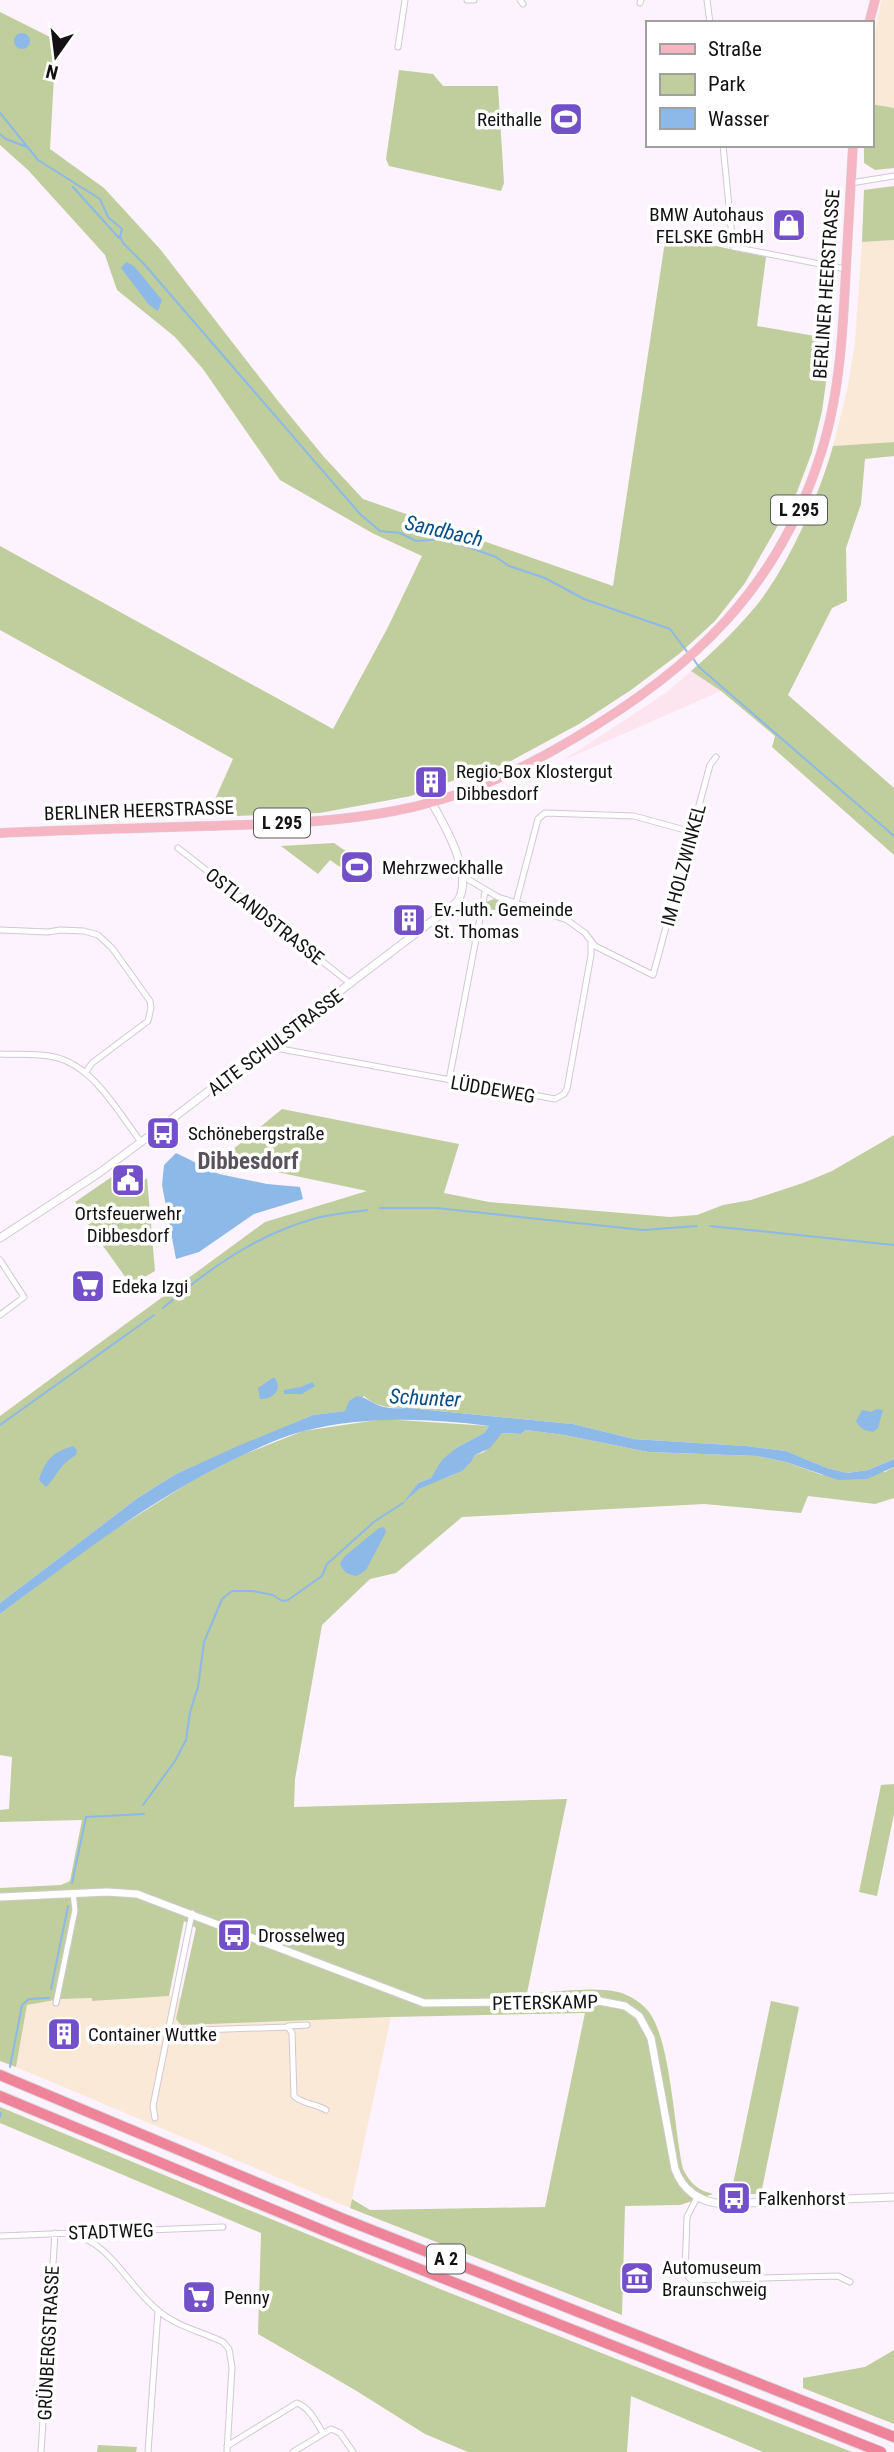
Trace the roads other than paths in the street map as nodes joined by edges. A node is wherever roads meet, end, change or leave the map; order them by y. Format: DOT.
graph roads {
  1 [pos="405,0"];
  2 [pos="467,0"];
  3 [pos="474,0"];
  4 [pos="707,0"];
  5 [pos="875,0"];
  6 [pos="710,21"];
  7 [pos="870,21"];
  8 [pos="398,47"];
  9 [pos="723,147"];
  10 [pos="853,147"];
  11 [pos="894,176"];
  12 [pos="851,183"];
  13 [pos="846,269"];
  14 [pos="716,757"];
  15 [pos="432,803"];
  16 [pos="692,832"];
  17 [pos="0,833"];
  18 [pos="178,848"];
  19 [pos="464,877"];
  20 [pos="485,892"];
  21 [pos="516,903"];
  22 [pos="0,930"];
  23 [pos="591,943"];
  24 [pos="351,984"];
  25 [pos="270,1046"];
  26 [pos="0,1054"];
  27 [pos="86,1072"];
  28 [pos="449,1080"];
  29 [pos="141,1142"];
  30 [pos="0,1238"];
  31 [pos="0,1259"];
  32 [pos="0,1315"];
  33 [pos="74,1893"];
  34 [pos="0,1897"];
  35 [pos="191,1913"];
  36 [pos="56,2003"];
  37 [pos="307,2025"];
  38 [pos="285,2026"];
  39 [pos="169,2031"];
  40 [pos="0,2075"];
  41 [pos="0,2096"];
  42 [pos="326,2109"];
  43 [pos="155,2118"];
  44 [pos="697,2197"];
  45 [pos="894,2197"];
  46 [pos="223,2227"];
  47 [pos="55,2233"];
  48 [pos="68,2233"];
  49 [pos="0,2236"];
  50 [pos="850,2282"];
  51 [pos="158,2311"];
  52 [pos="323,2433"];
  53 [pos="894,2437"];
  54 [pos="227,2449"];
  55 [pos="41,2452"];
  56 [pos="148,2452"];
  57 [pos="293,2452"];
  58 [pos="353,2452"];
  59 [pos="881,2452"];
  1 -- 8 [label="street"];
  2 -- 3 [label="street"];
  4 -- 6 [label="street"];
  5 -- 7 [label="main road"];
  9 -- 13 [label="street"];
  10 -- 12 [label="main road, BERLINER HEERSTRASSE / L 295"];
  11 -- 12 [label="street"];
  12 -- 13 [label="main road, BERLINER HEERSTRASSE / L 295"];
  13 -- 15 [label="main road, BERLINER HEERSTRASSE / L 295"];
  14 -- 16 [label="street, IM HOLZWINKEL"];
  15 -- 17 [label="main road, BERLINER HEERSTRASSE / L 295"];
  15 -- 19 [label="street"];
  16 -- 21 [label="street"];
  16 -- 23 [label="street, IM HOLZWINKEL"];
  18 -- 24 [label="street, OSTLANDSTRASSE"];
  19 -- 20 [label="street"];
  19 -- 24 [label="street, ALTE SCHULSTRASSE"];
  20 -- 21 [label="street"];
  20 -- 28 [label="street"];
  21 -- 23 [label="street"];
  22 -- 27 [label="street"];
  23 -- 28 [label="street, LÜDDEWEG"];
  24 -- 25 [label="street, ALTE SCHULSTRASSE"];
  25 -- 28 [label="street, LÜDDEWEG"];
  25 -- 29 [label="street, ALTE SCHULSTRASSE"];
  26 -- 27 [label="street"];
  27 -- 29 [label="street"];
  29 -- 30 [label="street, ALTE SCHULSTRASSE"];
  31 -- 32 [label="street"];
  33 -- 34 [label="street, PETERSKAMP"];
  33 -- 35 [label="street, PETERSKAMP"];
  33 -- 36 [label="street"];
  35 -- 39 [label="street"];
  35 -- 44 [label="street, PETERSKAMP"];
  37 -- 38 [label="street"];
  38 -- 39 [label="street"];
  38 -- 42 [label="street"];
  39 -- 43 [label="street"];
  40 -- 53 [label="highway, A 2"];
  41 -- 59 [label="highway, A 2"];
  44 -- 45 [label="street"];
  44 -- 50 [label="street"];
  46 -- 48 [label="street, STADTWEG"];
  47 -- 48 [label="street, STADTWEG"];
  47 -- 49 [label="street, STADTWEG"];
  47 -- 55 [label="street, GRÜNBERGSTRASSE"];
  48 -- 51 [label="street"];
  51 -- 54 [label="street"];
  51 -- 56 [label="street"];
  52 -- 54 [label="street"];
  52 -- 57 [label="street"];
  52 -- 58 [label="street"];
}
